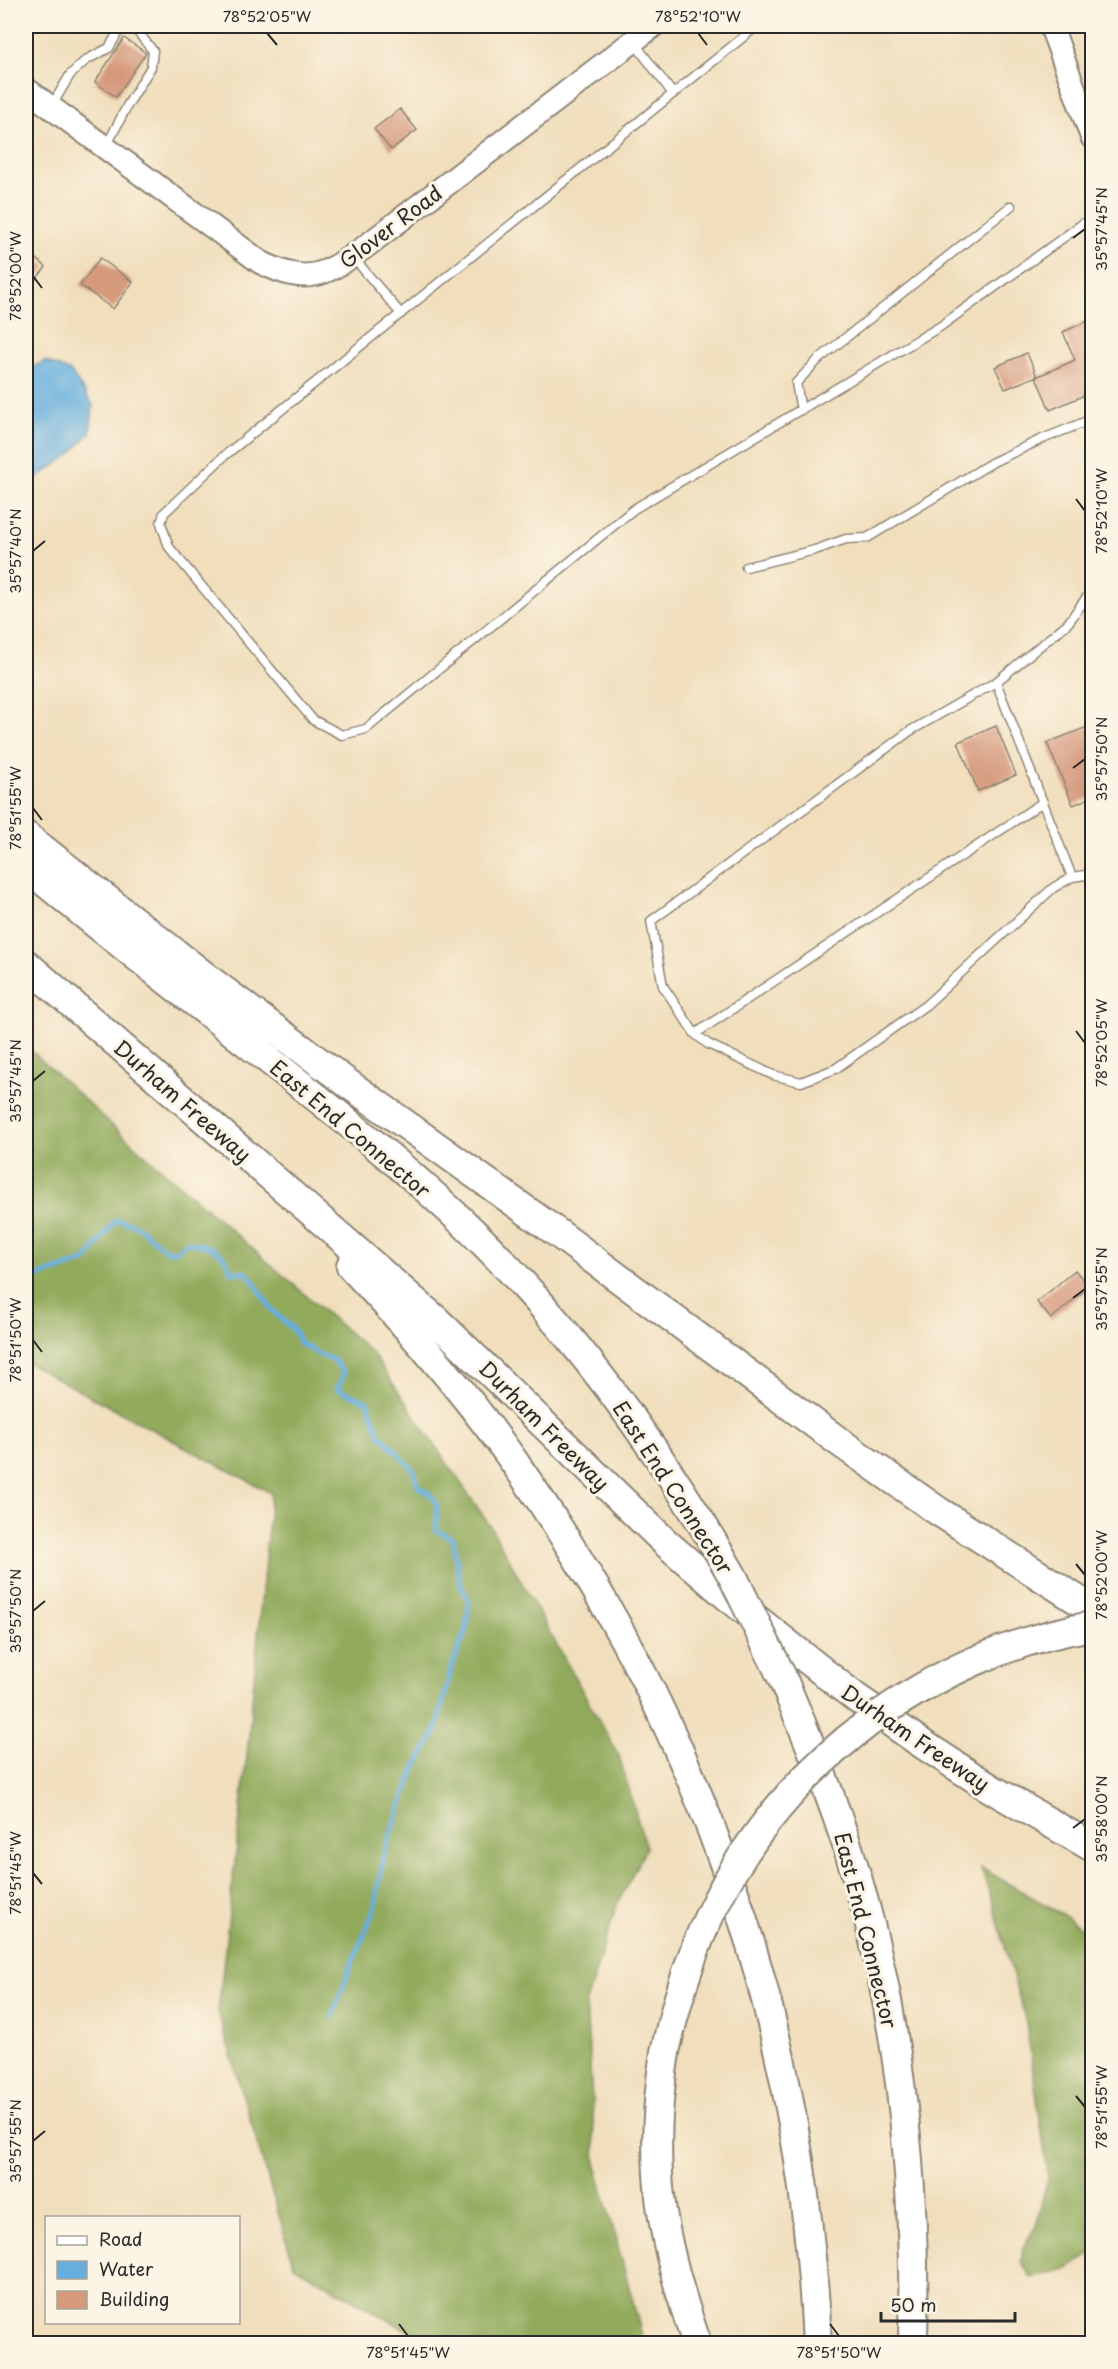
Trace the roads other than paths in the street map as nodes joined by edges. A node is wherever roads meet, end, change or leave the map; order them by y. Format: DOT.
graph roads {
  1 [pos="653,26"];
  2 [pos="757,26"];
  3 [pos="1051,26"];
  4 [pos="633,41"];
  5 [pos="26,89"];
  6 [pos="673,94"];
  7 [pos="51,107"];
  8 [pos="1092,137"];
  9 [pos="106,147"];
  10 [pos="1011,206"];
  11 [pos="1092,217"];
  12 [pos="352,256"];
  13 [pos="401,315"];
  14 [pos="801,410"];
  15 [pos="1092,420"];
  16 [pos="746,567"];
  17 [pos="1092,590"];
  18 [pos="996,682"];
  19 [pos="1043,802"];
  20 [pos="26,836"];
  21 [pos="26,866"];
  22 [pos="1092,874"];
  23 [pos="1072,877"];
  24 [pos="26,964"];
  25 [pos="695,1034"];
  26 [pos="249,1158"];
  27 [pos="1092,1609"];
  28 [pos="1092,1626"];
  29 [pos="1092,1847"];
  30 [pos="697,2343"];
  31 [pos="817,2343"];
  32 [pos="913,2343"];
  1 -- 4 [label="street, Glover Road"];
  2 -- 6 [label="lane"];
  3 -- 8 [label="street"];
  4 -- 6 [label="lane"];
  4 -- 12 [label="street, Glover Road"];
  5 -- 7 [label="street, Glover Road"];
  6 -- 13 [label="lane"];
  7 -- 9 [label="street, Glover Road"];
  7 -- 9 [label="lane"];
  9 -- 12 [label="street, Glover Road"];
  10 -- 14 [label="lane"];
  11 -- 14 [label="lane"];
  12 -- 13 [label="lane"];
  13 -- 14 [label="lane"];
  15 -- 16 [label="lane"];
  17 -- 18 [label="lane"];
  18 -- 19 [label="lane"];
  18 -- 25 [label="lane"];
  19 -- 23 [label="lane"];
  19 -- 25 [label="lane"];
  20 -- 27 [label="highway"];
  21 -- 32 [label="highway, East End Connector, bridge"];
  22 -- 23 [label="lane"];
  23 -- 25 [label="lane"];
  24 -- 26 [label="highway, Durham Freeway"];
  26 -- 29 [label="highway, Durham Freeway"];
  26 -- 31 [label="highway"];
  28 -- 30 [label="highway, bridge"];
}
